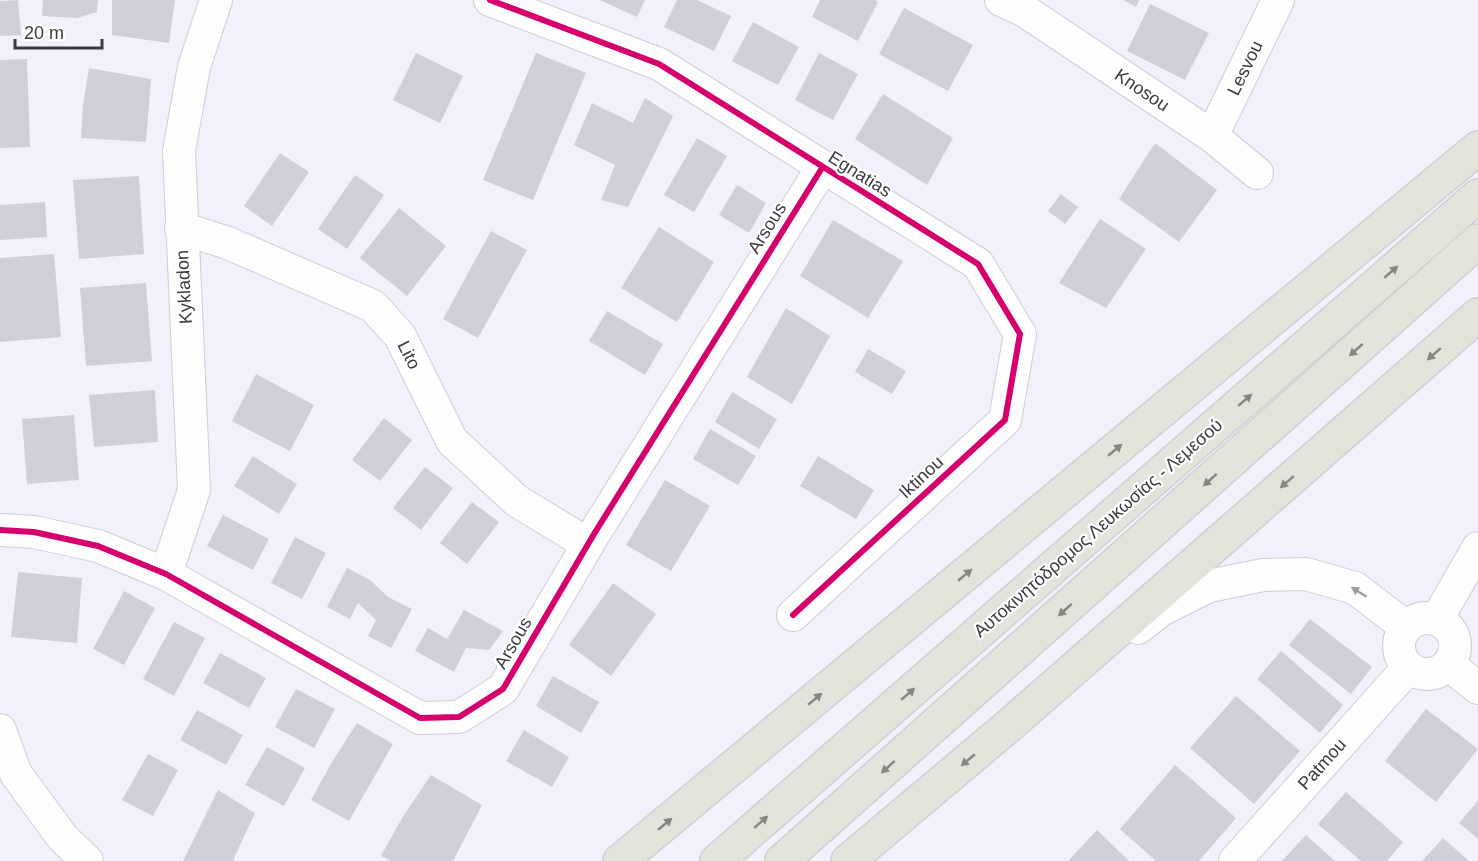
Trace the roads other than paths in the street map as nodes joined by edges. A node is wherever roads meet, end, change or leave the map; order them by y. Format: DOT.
graph roads {
  1 [pos="216,0"];
  2 [pos="490,0"];
  3 [pos="1278,0"];
  4 [pos="1019,4"];
  5 [pos="1212,136"];
  6 [pos="1478,148"];
  7 [pos="822,168"];
  8 [pos="1257,173"];
  9 [pos="1478,196"];
  10 [pos="181,228"];
  11 [pos="1478,242"];
  12 [pos="1478,315"];
  13 [pos="1020,334"];
  14 [pos="0,530"];
  15 [pos="588,544"];
  16 [pos="1478,548"];
  17 [pos="166,574"];
  18 [pos="793,615"];
  19 [pos="1437,619"];
  20 [pos="1406,627"];
  21 [pos="1449,665"];
  22 [pos="1408,668"];
  23 [pos="1478,688"];
  24 [pos="1012,723"];
  25 [pos="0,730"];
  26 [pos="87,861"];
  27 [pos="620,861"];
  28 [pos="717,861"];
  29 [pos="782,861"];
  30 [pos="848,861"];
  31 [pos="1235,861"];
  1 -- 10 [label="street, Kykladon"];
  2 -- 7 [label="street, Egnatias"];
  3 -- 5 [label="street, Lesvou"];
  4 -- 5 [label="street, Knosou"];
  5 -- 8 [label="street, Knosou"];
  27 -- 6 [label="highway, one-way"];
  7 -- 13 [label="street, Egnatias"];
  7 -- 15 [label="street, Arsous"];
  28 -- 9 [label="highway, Αυτοκινητόδρομος Λευκωσίας - Λεμεσού, one-way"];
  10 -- 15 [label="street, Lito"];
  10 -- 17 [label="street, Kykladon"];
  11 -- 29 [label="highway, Αυτοκινητόδρομος Λευκωσίας - Λεμεσού, one-way"];
  12 -- 24 [label="highway, one-way"];
  13 -- 18 [label="street, Iktinou"];
  14 -- 17 [label="street, Arsous"];
  15 -- 17 [label="street, Arsous"];
  16 -- 19 [label="street"];
  19 -- 20 [label="street"];
  19 -- 21 [label="street"];
  20 -- 22 [label="street"];
  20 -- 24 [label="street, one-way"];
  21 -- 22 [label="street"];
  21 -- 23 [label="street"];
  22 -- 31 [label="street, Patmou"];
  24 -- 30 [label="highway, one-way"];
  25 -- 26 [label="street"];
}
